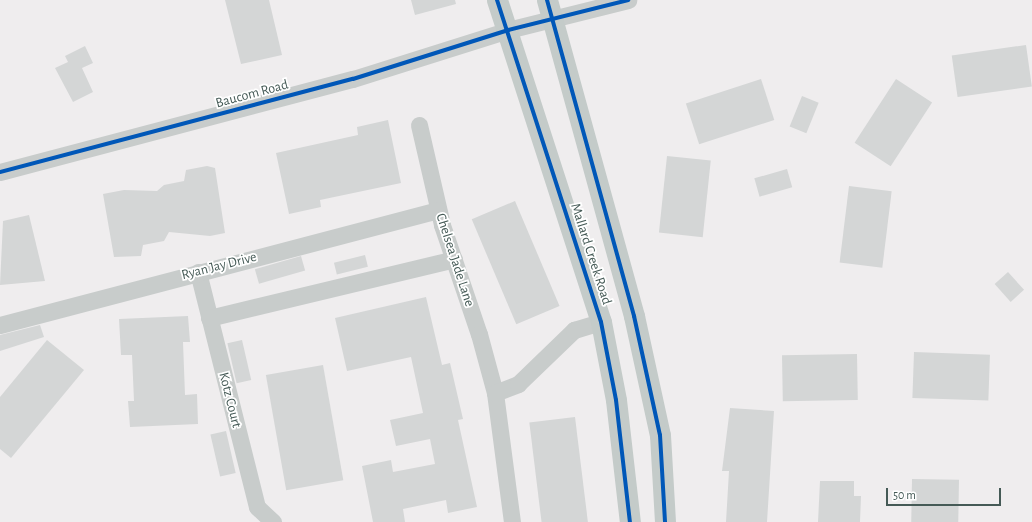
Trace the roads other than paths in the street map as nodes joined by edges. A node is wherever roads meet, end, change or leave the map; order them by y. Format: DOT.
graph roads {
  1 [pos="497,0"];
  2 [pos="628,0"];
  3 [pos="550,9"];
  4 [pos="508,30"];
  5 [pos="419,125"];
  6 [pos="0,172"];
  7 [pos="438,210"];
  8 [pos="454,259"];
  9 [pos="198,272"];
  10 [pos="209,318"];
  11 [pos="601,322"];
  12 [pos="0,325"];
  13 [pos="495,393"];
  14 [pos="272,522"];
  15 [pos="512,522"];
  16 [pos="630,522"];
  17 [pos="665,522"];
  1 -- 4 [label="main road, Mallard Creek Road"];
  2 -- 3 [label="street, Baucom Road"];
  3 -- 4 [label="street, Baucom Road"];
  3 -- 17 [label="main road, Mallard Creek Road"];
  4 -- 6 [label="street, Baucom Road"];
  4 -- 11 [label="main road, Mallard Creek Road"];
  5 -- 7 [label="street, Chelsea Jade Lane"];
  7 -- 8 [label="street, Chelsea Jade Lane"];
  7 -- 9 [label="street, Ryan Jay Drive"];
  8 -- 10 [label="street"];
  8 -- 13 [label="street, Chelsea Jade Lane"];
  9 -- 10 [label="street, Kotz Court"];
  9 -- 12 [label="street, Ryan Jay Drive"];
  10 -- 14 [label="street, Kotz Court"];
  11 -- 13 [label="street"];
  11 -- 16 [label="main road, Mallard Creek Road"];
  13 -- 15 [label="street"];
}
